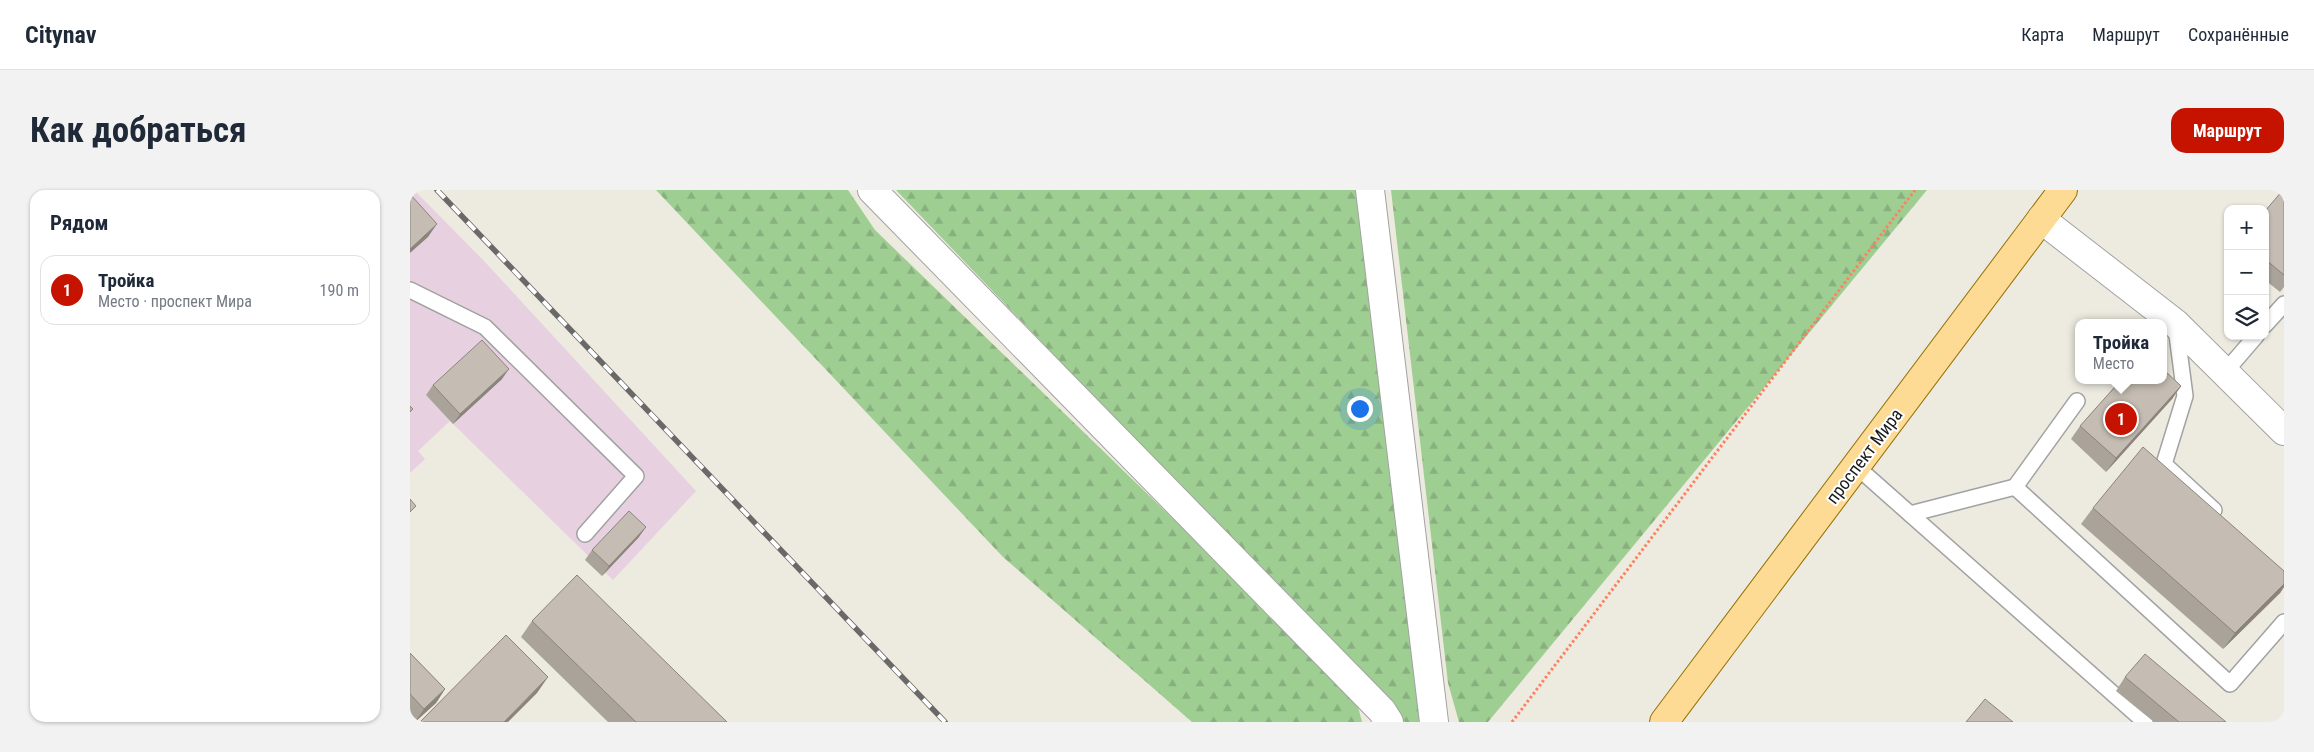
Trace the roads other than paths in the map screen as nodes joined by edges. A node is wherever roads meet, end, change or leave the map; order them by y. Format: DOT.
graph roads {
  1 [pos="872,190"];
  2 [pos="1370,190"];
  3 [pos="2063,190"];
  4 [pos="2041,219"];
  5 [pos="410,290"];
  6 [pos="2284,304"];
  7 [pos="2269,321"];
  8 [pos="2175,323"];
  9 [pos="2252,340"];
  10 [pos="2224,372"];
  11 [pos="2077,401"];
  12 [pos="2282,426"];
  13 [pos="1856,467"];
  14 [pos="2015,487"];
  15 [pos="1910,514"];
  16 [pos="2227,523"];
  17 [pos="585,534"];
  18 [pos="2284,622"];
  19 [pos="1389,722"];
  20 [pos="1434,722"];
  21 [pos="1664,722"];
  22 [pos="2145,722"];
  1 -- 19 [label="street"];
  2 -- 20 [label="street"];
  3 -- 4 [label="main road, проспект Мира"];
  4 -- 8 [label="street"];
  4 -- 13 [label="main road, проспект Мира"];
  5 -- 17 [label="lane"];
  6 -- 7 [label="lane"];
  8 -- 10 [label="street"];
  8 -- 16 [label="lane"];
  9 -- 10 [label="lane"];
  10 -- 12 [label="street"];
  11 -- 14 [label="lane"];
  13 -- 15 [label="lane"];
  13 -- 21 [label="main road, проспект Мира"];
  14 -- 15 [label="lane"];
  14 -- 18 [label="lane"];
  15 -- 22 [label="lane"];
}
